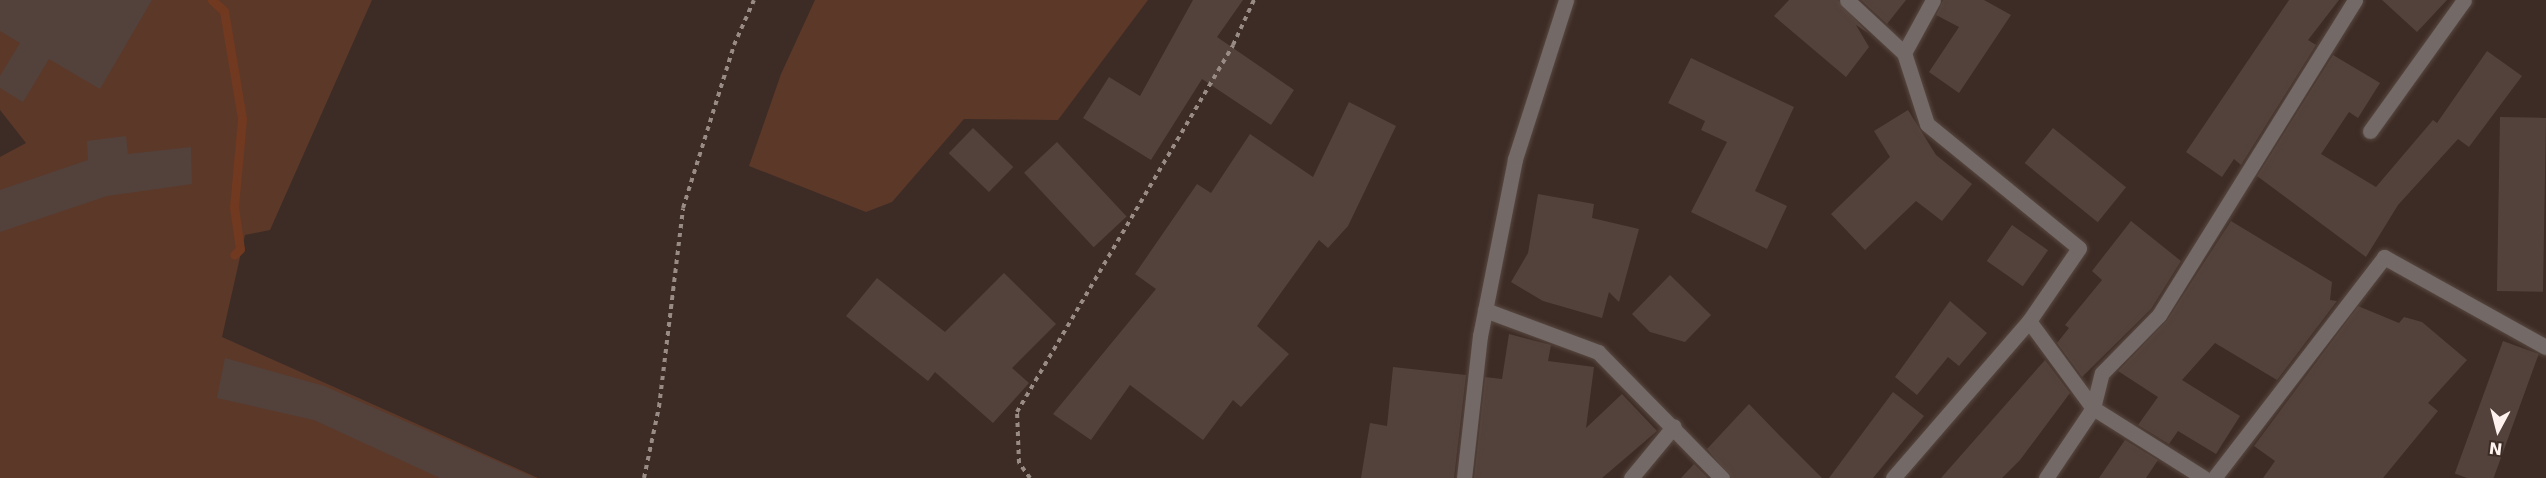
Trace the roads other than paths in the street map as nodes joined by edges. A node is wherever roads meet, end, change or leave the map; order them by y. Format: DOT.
graph roads {
  1 [pos="1566,0"];
  2 [pos="1847,0"];
  3 [pos="1933,0"];
  4 [pos="2355,0"];
  5 [pos="2464,0"];
  6 [pos="1904,53"];
  7 [pos="2370,130"];
  8 [pos="1485,310"];
  9 [pos="2030,321"];
  10 [pos="2546,347"];
  11 [pos="2093,408"];
  12 [pos="1674,426"];
  13 [pos="1464,478"];
  14 [pos="1631,478"];
  15 [pos="1722,478"];
  16 [pos="1893,478"];
  17 [pos="2046,478"];
  18 [pos="2204,478"];
  19 [pos="2214,478"];
  1 -- 8 [label="street"];
  2 -- 6 [label="street"];
  3 -- 6 [label="street"];
  4 -- 11 [label="street"];
  5 -- 7 [label="street"];
  6 -- 9 [label="street"];
  8 -- 12 [label="street"];
  8 -- 13 [label="street"];
  9 -- 11 [label="street"];
  9 -- 16 [label="street"];
  10 -- 19 [label="street"];
  11 -- 17 [label="street"];
  11 -- 18 [label="street"];
  12 -- 14 [label="street"];
  12 -- 15 [label="street"];
}
